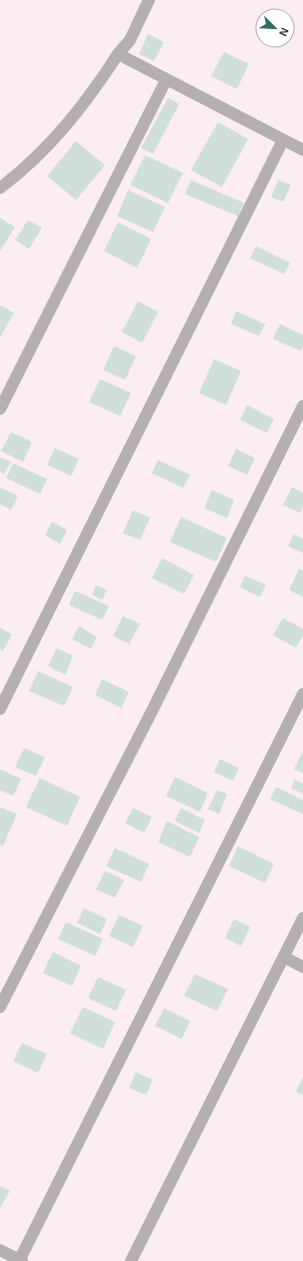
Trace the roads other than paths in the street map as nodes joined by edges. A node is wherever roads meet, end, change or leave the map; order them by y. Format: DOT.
graph roads {
  1 [pos="149,0"];
  2 [pos="118,54"];
  3 [pos="166,80"];
  4 [pos="283,140"];
  5 [pos="303,150"];
  6 [pos="0,188"];
  7 [pos="303,406"];
  8 [pos="0,409"];
  9 [pos="303,694"];
  10 [pos="0,709"];
  11 [pos="303,918"];
  12 [pos="284,957"];
  13 [pos="303,967"];
  14 [pos="0,1007"];
  15 [pos="0,1250"];
  16 [pos="20,1261"];
  17 [pos="131,1261"];
  1 -- 2 [label="street"];
  2 -- 3 [label="street"];
  2 -- 6 [label="street"];
  3 -- 4 [label="street"];
  3 -- 8 [label="street"];
  4 -- 5 [label="street"];
  4 -- 10 [label="street"];
  7 -- 14 [label="street"];
  9 -- 16 [label="street"];
  11 -- 12 [label="street"];
  12 -- 13 [label="street"];
  12 -- 17 [label="street"];
  15 -- 16 [label="street"];
}
